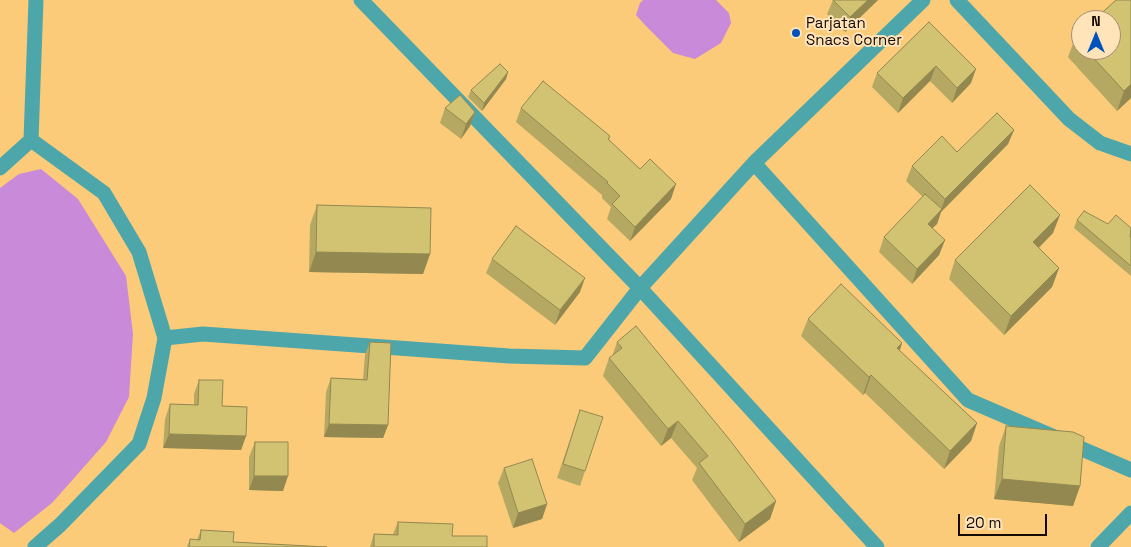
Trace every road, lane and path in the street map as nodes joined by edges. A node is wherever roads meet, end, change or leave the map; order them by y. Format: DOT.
graph roads {
  1 [pos="36,0"];
  2 [pos="361,0"];
  3 [pos="923,0"];
  4 [pos="956,0"];
  5 [pos="31,140"];
  6 [pos="1131,154"];
  7 [pos="754,163"];
  8 [pos="0,168"];
  9 [pos="640,288"];
  10 [pos="165,338"];
  11 [pos="1131,470"];
  12 [pos="1131,513"];
  13 [pos="35,547"];
  14 [pos="877,547"];
  15 [pos="1098,547"];
  1 -- 5 [label="lane"];
  2 -- 9 [label="lane"];
  3 -- 7 [label="lane"];
  4 -- 6 [label="lane"];
  5 -- 8 [label="lane"];
  5 -- 10 [label="lane"];
  7 -- 9 [label="lane"];
  7 -- 11 [label="lane"];
  9 -- 10 [label="lane"];
  9 -- 14 [label="lane"];
  10 -- 13 [label="lane"];
  12 -- 15 [label="lane"];
}
